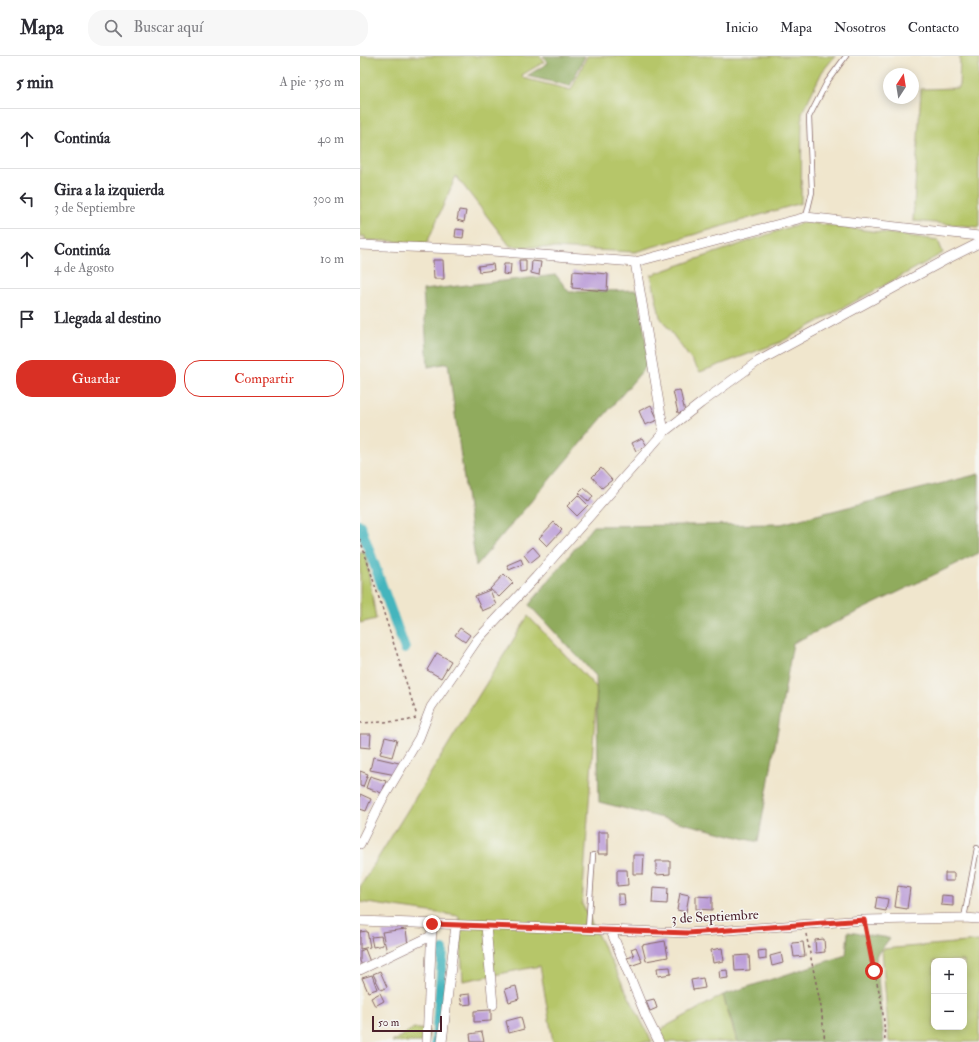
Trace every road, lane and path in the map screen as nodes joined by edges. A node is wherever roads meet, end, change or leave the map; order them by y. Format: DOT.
graph roads {
  1 [pos="846,56"];
  2 [pos="806,217"];
  3 [pos="979,236"];
  4 [pos="979,243"];
  5 [pos="360,245"];
  6 [pos="635,262"];
  7 [pos="664,432"];
  8 [pos="360,539"];
  9 [pos="360,723"];
  10 [pos="360,844"];
  11 [pos="977,848"];
  12 [pos="594,855"];
  13 [pos="964,918"];
  14 [pos="979,919"];
  15 [pos="864,920"];
  16 [pos="360,921"];
  17 [pos="432,924"];
  18 [pos="804,924"];
  19 [pos="454,925"];
  20 [pos="486,926"];
  21 [pos="588,930"];
  22 [pos="611,931"];
  23 [pos="431,936"];
  24 [pos="360,970"];
  25 [pos="493,1005"];
  26 [pos="427,1042"];
  27 [pos="442,1042"];
  28 [pos="659,1042"];
  29 [pos="825,1042"];
  30 [pos="885,1042"];
  1 -- 2 [label="lane"];
  2 -- 3 [label="street"];
  2 -- 6 [label="street"];
  4 -- 7 [label="street"];
  5 -- 6 [label="street"];
  6 -- 7 [label="street"];
  7 -- 10 [label="street"];
  8 -- 9 [label="path"];
  11 -- 13 [label="lane"];
  12 -- 21 [label="lane"];
  13 -- 14 [label="street, 3 de Septiembre"];
  13 -- 15 [label="street, 3 de Septiembre"];
  15 -- 18 [label="street, 3 de Septiembre"];
  15 -- 30 [label="path"];
  16 -- 17 [label="street, 3 de Septiembre"];
  17 -- 19 [label="street, 3 de Septiembre"];
  17 -- 23 [label="street"];
  18 -- 22 [label="street, 3 de Septiembre"];
  18 -- 29 [label="path"];
  19 -- 20 [label="street, 3 de Septiembre"];
  19 -- 27 [label="street"];
  20 -- 21 [label="street, 3 de Septiembre"];
  20 -- 25 [label="street"];
  21 -- 22 [label="street, 3 de Septiembre"];
  22 -- 28 [label="street"];
  23 -- 24 [label="street"];
  23 -- 26 [label="street"];
}
